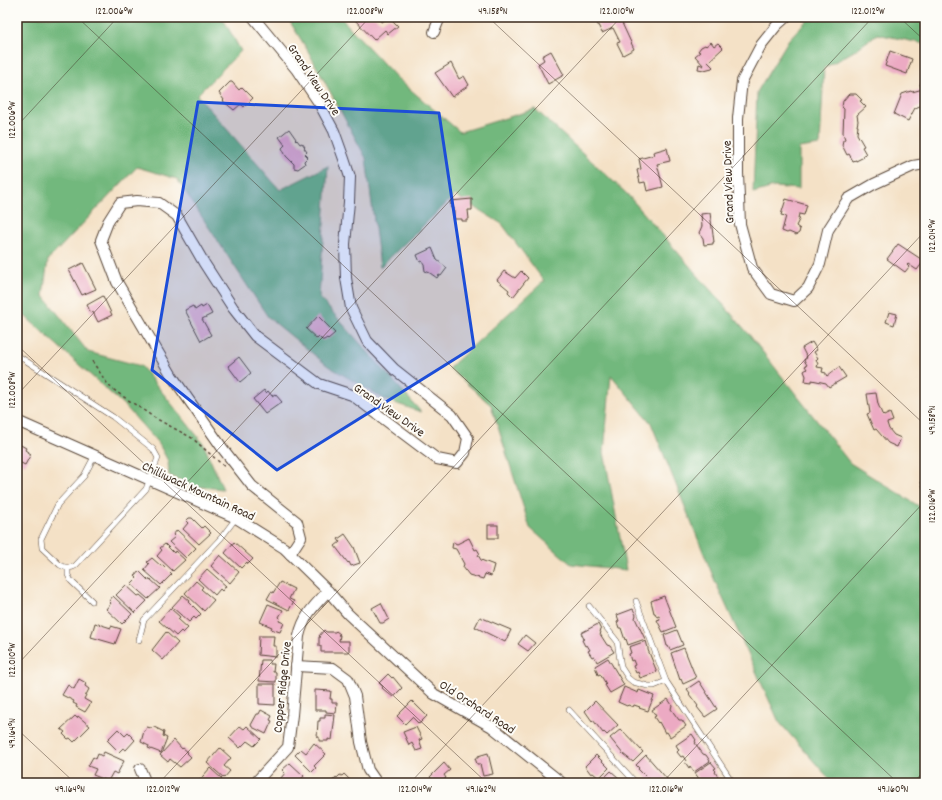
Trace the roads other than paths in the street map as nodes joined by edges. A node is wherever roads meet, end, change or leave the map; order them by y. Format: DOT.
graph roads {
  1 [pos="253,17"];
  2 [pos="440,17"];
  3 [pos="786,17"];
  4 [pos="434,32"];
  5 [pos="925,164"];
  6 [pos="17,355"];
  7 [pos="17,421"];
  8 [pos="94,456"];
  9 [pos="150,480"];
  10 [pos="236,518"];
  11 [pos="290,554"];
  12 [pos="68,568"];
  13 [pos="328,591"];
  14 [pos="92,601"];
  15 [pos="636,601"];
  16 [pos="589,606"];
  17 [pos="348,614"];
  18 [pos="139,640"];
  19 [pos="296,666"];
  20 [pos="666,682"];
  21 [pos="569,710"];
  22 [pos="140,769"];
  23 [pos="146,783"];
  24 [pos="255,783"];
  25 [pos="377,783"];
  26 [pos="562,783"];
  27 [pos="636,783"];
  28 [pos="733,783"];
  1 -- 11 [label="street, Grand View Drive"];
  2 -- 4 [label="street"];
  3 -- 5 [label="street, Grand View Drive"];
  6 -- 9 [label="lane"];
  7 -- 8 [label="street, Chilliwack Mountain Road"];
  8 -- 9 [label="street, Chilliwack Mountain Road"];
  8 -- 12 [label="lane"];
  9 -- 10 [label="street, Chilliwack Mountain Road"];
  9 -- 12 [label="lane"];
  10 -- 11 [label="street, Chilliwack Mountain Road"];
  10 -- 18 [label="lane"];
  11 -- 13 [label="street, Chilliwack Mountain Road"];
  12 -- 14 [label="lane"];
  13 -- 17 [label="street, Chilliwack Mountain Road"];
  13 -- 19 [label="street, Copper Ridge Drive"];
  15 -- 20 [label="lane"];
  16 -- 20 [label="lane"];
  17 -- 26 [label="street, Old Orchard Road"];
  19 -- 24 [label="street, Copper Ridge Drive"];
  19 -- 25 [label="street"];
  20 -- 28 [label="lane"];
  21 -- 27 [label="lane"];
  22 -- 23 [label="street"];
}
